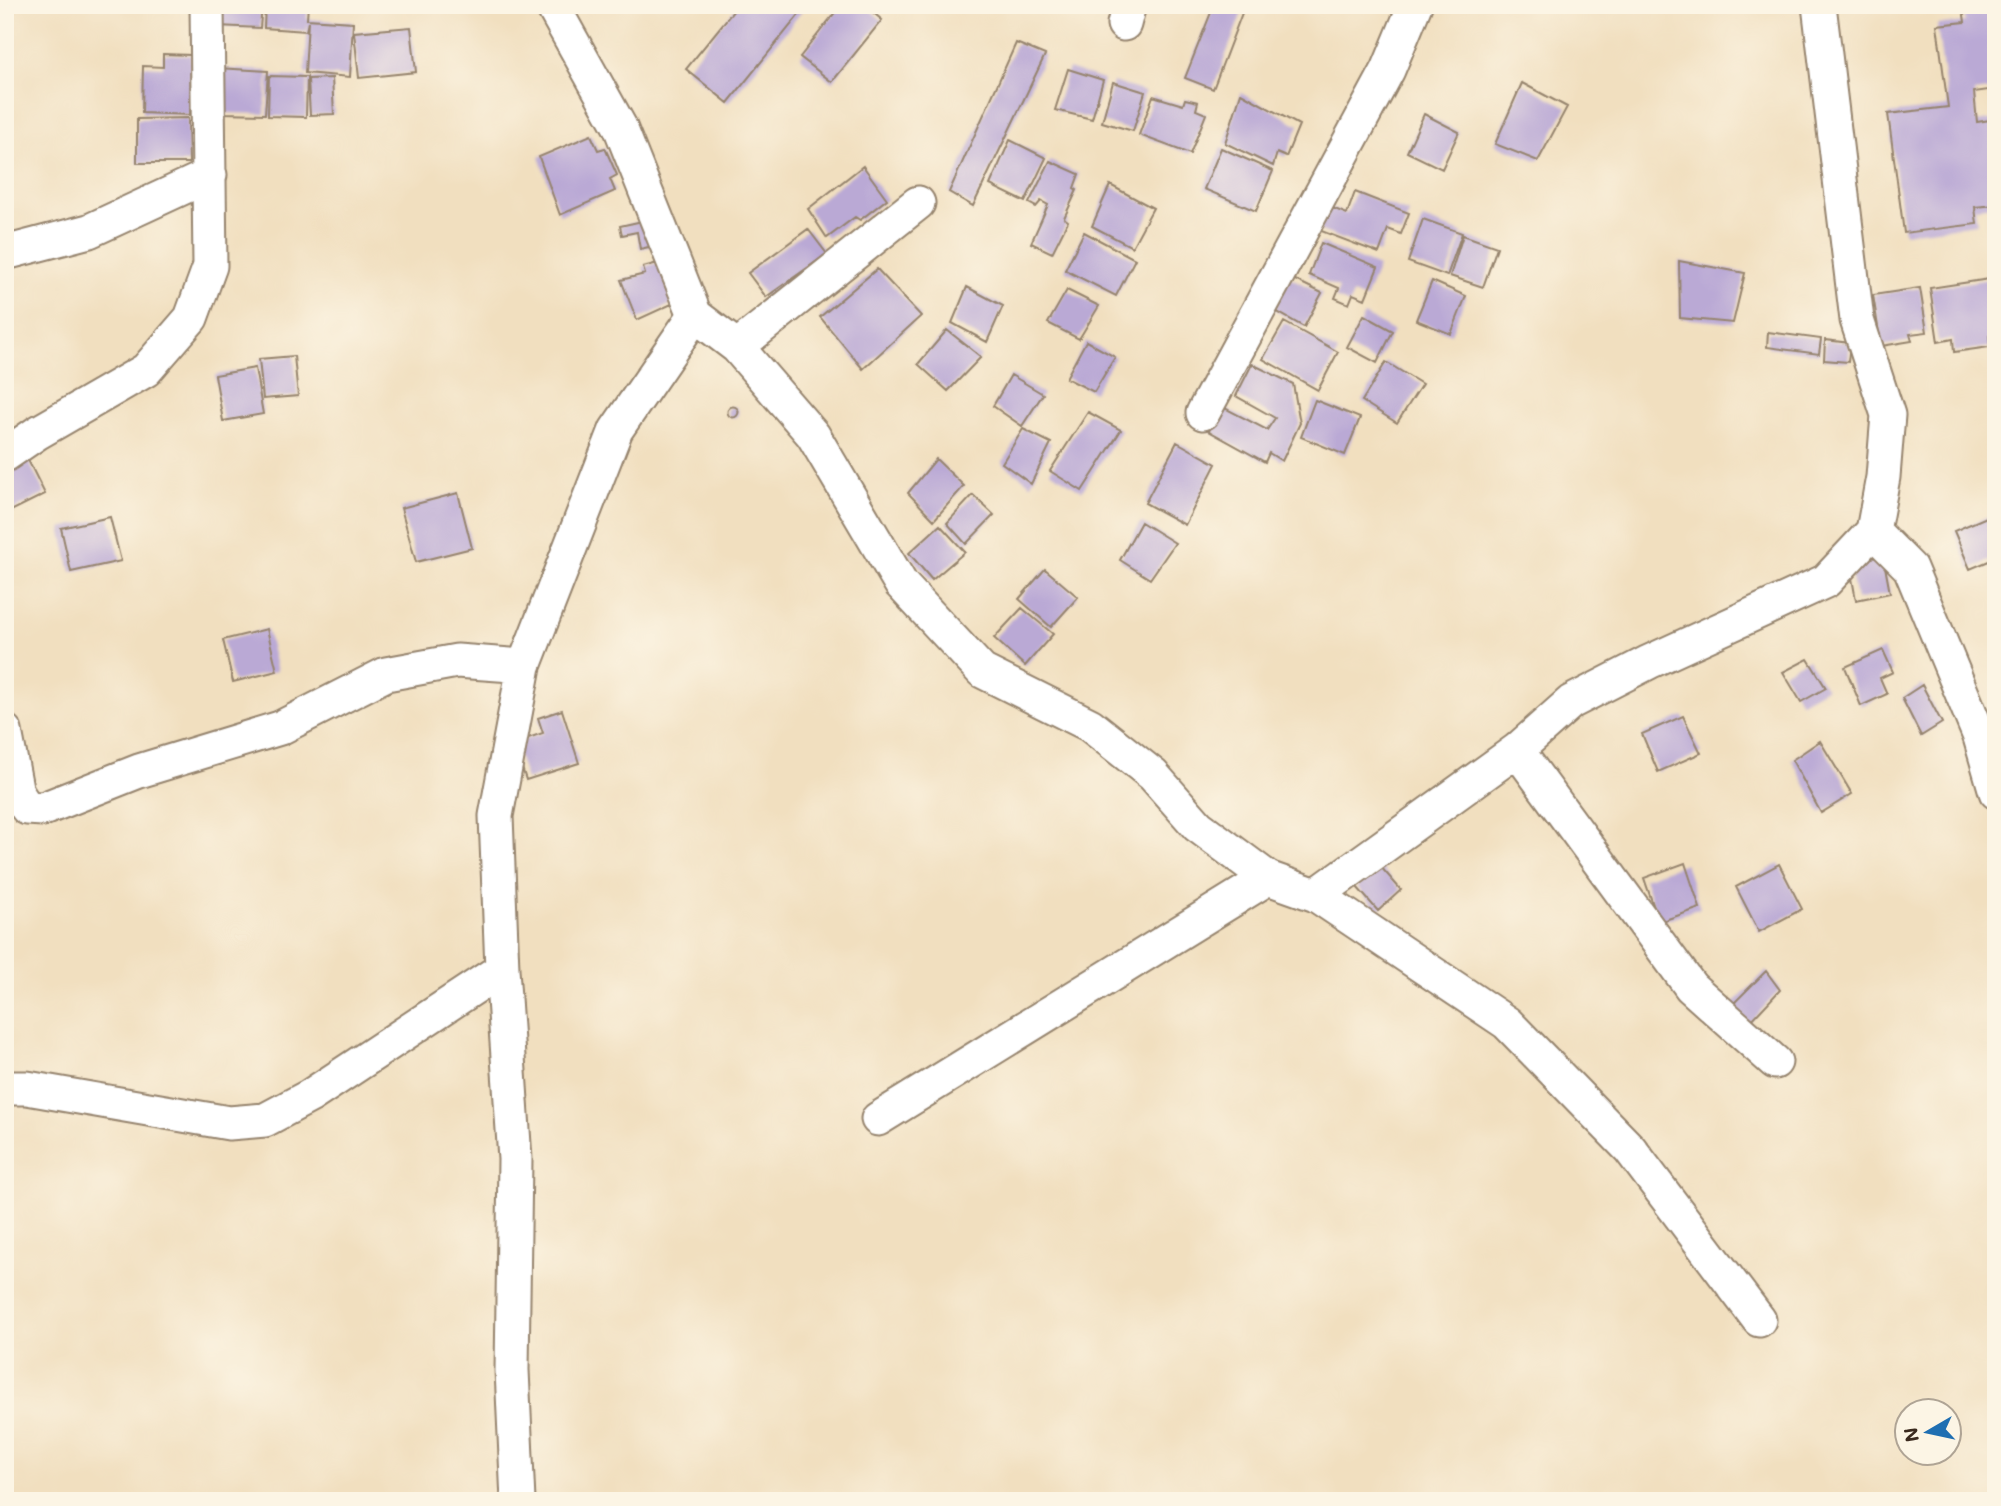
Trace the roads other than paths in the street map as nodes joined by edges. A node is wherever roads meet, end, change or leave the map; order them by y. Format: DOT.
graph roads {
  1 [pos="207,5"];
  2 [pos="552,5"];
  3 [pos="1415,5"];
  4 [pos="1819,5"];
  5 [pos="210,175"];
  6 [pos="918,203"];
  7 [pos="5,253"];
  8 [pos="695,315"];
  9 [pos="737,347"];
  10 [pos="1203,413"];
  11 [pos="5,455"];
  12 [pos="1873,531"];
  13 [pos="524,666"];
  14 [pos="5,731"];
  15 [pos="1517,750"];
  16 [pos="1996,792"];
  17 [pos="1268,878"];
  18 [pos="1315,895"];
  19 [pos="502,969"];
  20 [pos="1775,1062"];
  21 [pos="5,1088"];
  22 [pos="878,1119"];
  23 [pos="1759,1320"];
  24 [pos="518,1501"];
  1 -- 5 [label="street"];
  2 -- 8 [label="street"];
  3 -- 10 [label="street"];
  4 -- 12 [label="street"];
  5 -- 7 [label="street"];
  5 -- 11 [label="street"];
  6 -- 9 [label="street"];
  8 -- 9 [label="street"];
  8 -- 13 [label="street"];
  9 -- 17 [label="street"];
  12 -- 15 [label="street"];
  12 -- 16 [label="street"];
  13 -- 14 [label="street"];
  13 -- 19 [label="street"];
  15 -- 18 [label="street"];
  15 -- 20 [label="street"];
  17 -- 18 [label="street"];
  17 -- 22 [label="street"];
  18 -- 23 [label="street"];
  19 -- 21 [label="street"];
  19 -- 24 [label="street"];
}
